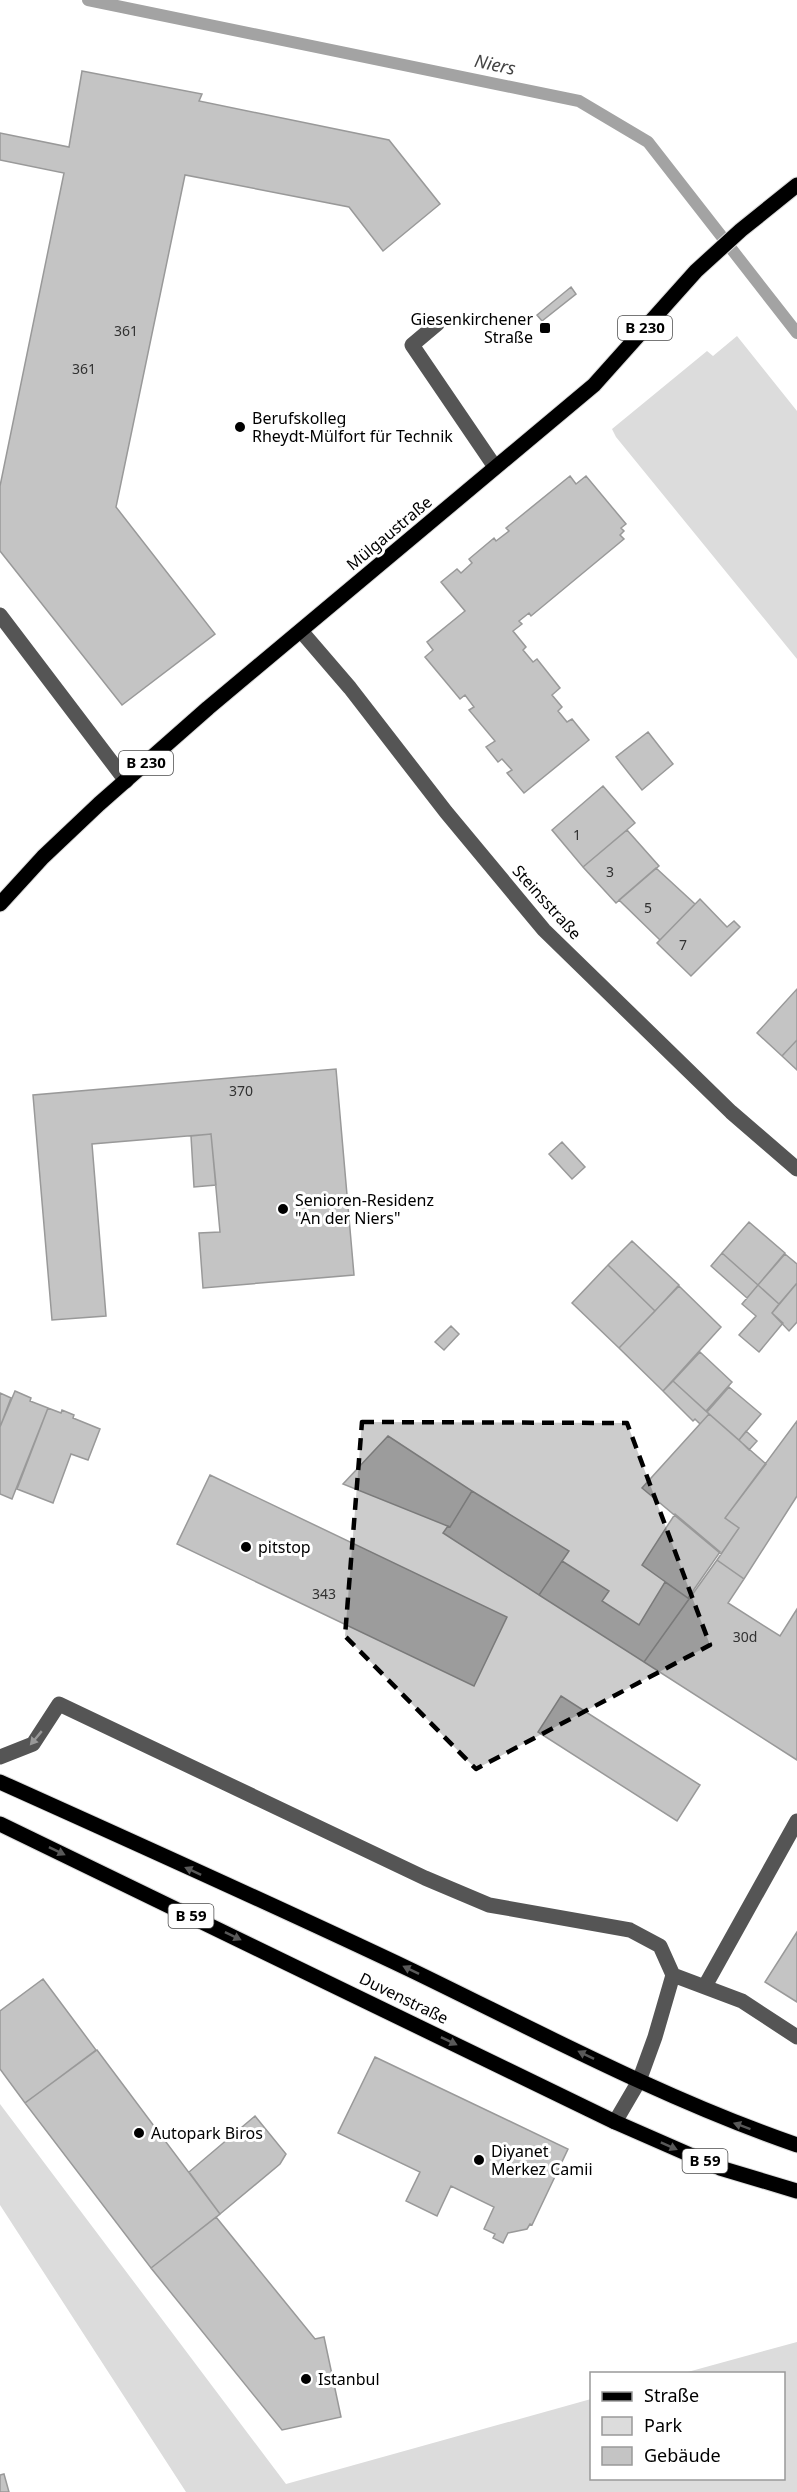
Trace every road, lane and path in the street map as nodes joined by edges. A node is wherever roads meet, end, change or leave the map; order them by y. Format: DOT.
graph roads {
  1 [pos="797,185"];
  2 [pos="437,324"];
  3 [pos="495,467"];
  4 [pos="0,615"];
  5 [pos="301,632"];
  6 [pos="126,781"];
  7 [pos="0,904"];
  8 [pos="797,1169"];
  9 [pos="0,1757"];
  10 [pos="0,1782"];
  11 [pos="797,1821"];
  12 [pos="0,1824"];
  13 [pos="673,1975"];
  14 [pos="705,1986"];
  15 [pos="797,2037"];
  16 [pos="639,2080"];
  17 [pos="615,2122"];
  18 [pos="797,2145"];
  19 [pos="797,2192"];
  1 -- 3 [label="main road, Mülgaustraße / B 230"];
  2 -- 3 [label="street"];
  3 -- 5 [label="main road, Mülgaustraße / B 230"];
  4 -- 6 [label="street"];
  5 -- 6 [label="main road, Mülgaustraße / B 230"];
  5 -- 8 [label="street, Steinsstraße"];
  6 -- 7 [label="main road, Mülgaustraße / B 230"];
  13 -- 9 [label="street, one-way"];
  16 -- 10 [label="main road, Duvenstraße / B 59, one-way"];
  11 -- 14 [label="street"];
  12 -- 17 [label="main road, Duvenstraße / B 59, one-way"];
  13 -- 14 [label="street"];
  13 -- 16 [label="street"];
  14 -- 15 [label="street"];
  16 -- 17 [label="street"];
  18 -- 16 [label="main road, Duvenstraße / B 59, one-way"];
  17 -- 19 [label="main road, Duvenstraße / B 59, one-way"];
}
